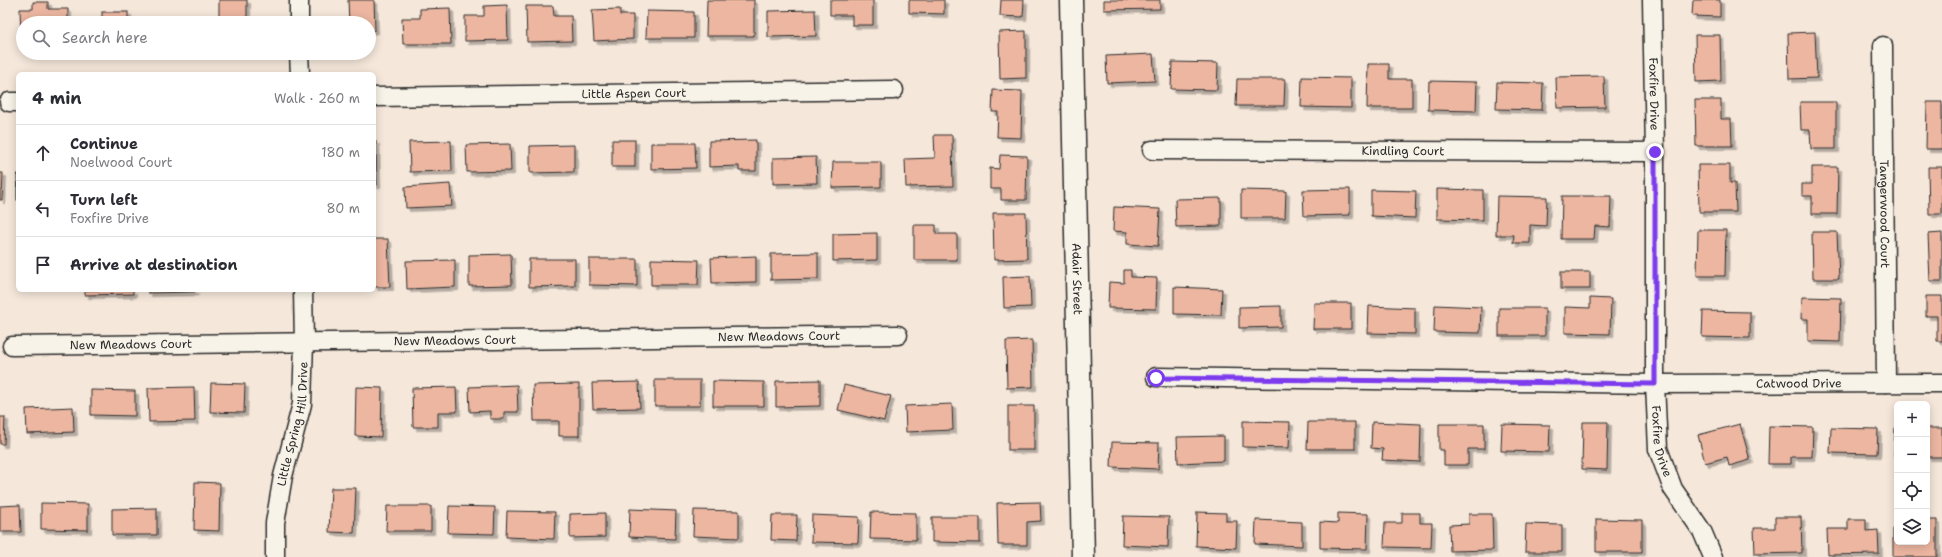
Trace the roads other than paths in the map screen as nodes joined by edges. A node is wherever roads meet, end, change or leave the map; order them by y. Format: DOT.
graph roads {
  1 [pos="299,0"];
  2 [pos="1071,0"];
  3 [pos="1652,0"];
  4 [pos="299,16"];
  5 [pos="1883,46"];
  6 [pos="300,60"];
  7 [pos="300,72"];
  8 [pos="894,90"];
  9 [pos="376,97"];
  10 [pos="1152,150"];
  11 [pos="1655,152"];
  12 [pos="303,292"];
  13 [pos="898,335"];
  14 [pos="304,342"];
  15 [pos="12,346"];
  16 [pos="1156,378"];
  17 [pos="1886,382"];
  18 [pos="1942,383"];
  19 [pos="1655,384"];
  20 [pos="275,557"];
  21 [pos="1083,557"];
  22 [pos="1713,557"];
  1 -- 4 [label="street"];
  2 -- 21 [label="street, Adair Street"];
  3 -- 11 [label="street, Foxfire Drive"];
  5 -- 17 [label="street, Tangerwood Court"];
  6 -- 7 [label="street"];
  8 -- 9 [label="street, Little Aspen Court"];
  10 -- 11 [label="street, Kindling Court"];
  11 -- 19 [label="street, Foxfire Drive"];
  12 -- 14 [label="street, Little Spring Hill Drive"];
  13 -- 14 [label="street, New Meadows Court"];
  14 -- 15 [label="street, New Meadows Court"];
  14 -- 20 [label="street, Little Spring Hill Drive"];
  16 -- 19 [label="street, Catwood Drive"];
  17 -- 18 [label="street, Catwood Drive"];
  17 -- 19 [label="street, Catwood Drive"];
  19 -- 22 [label="street, Foxfire Drive"];
}
